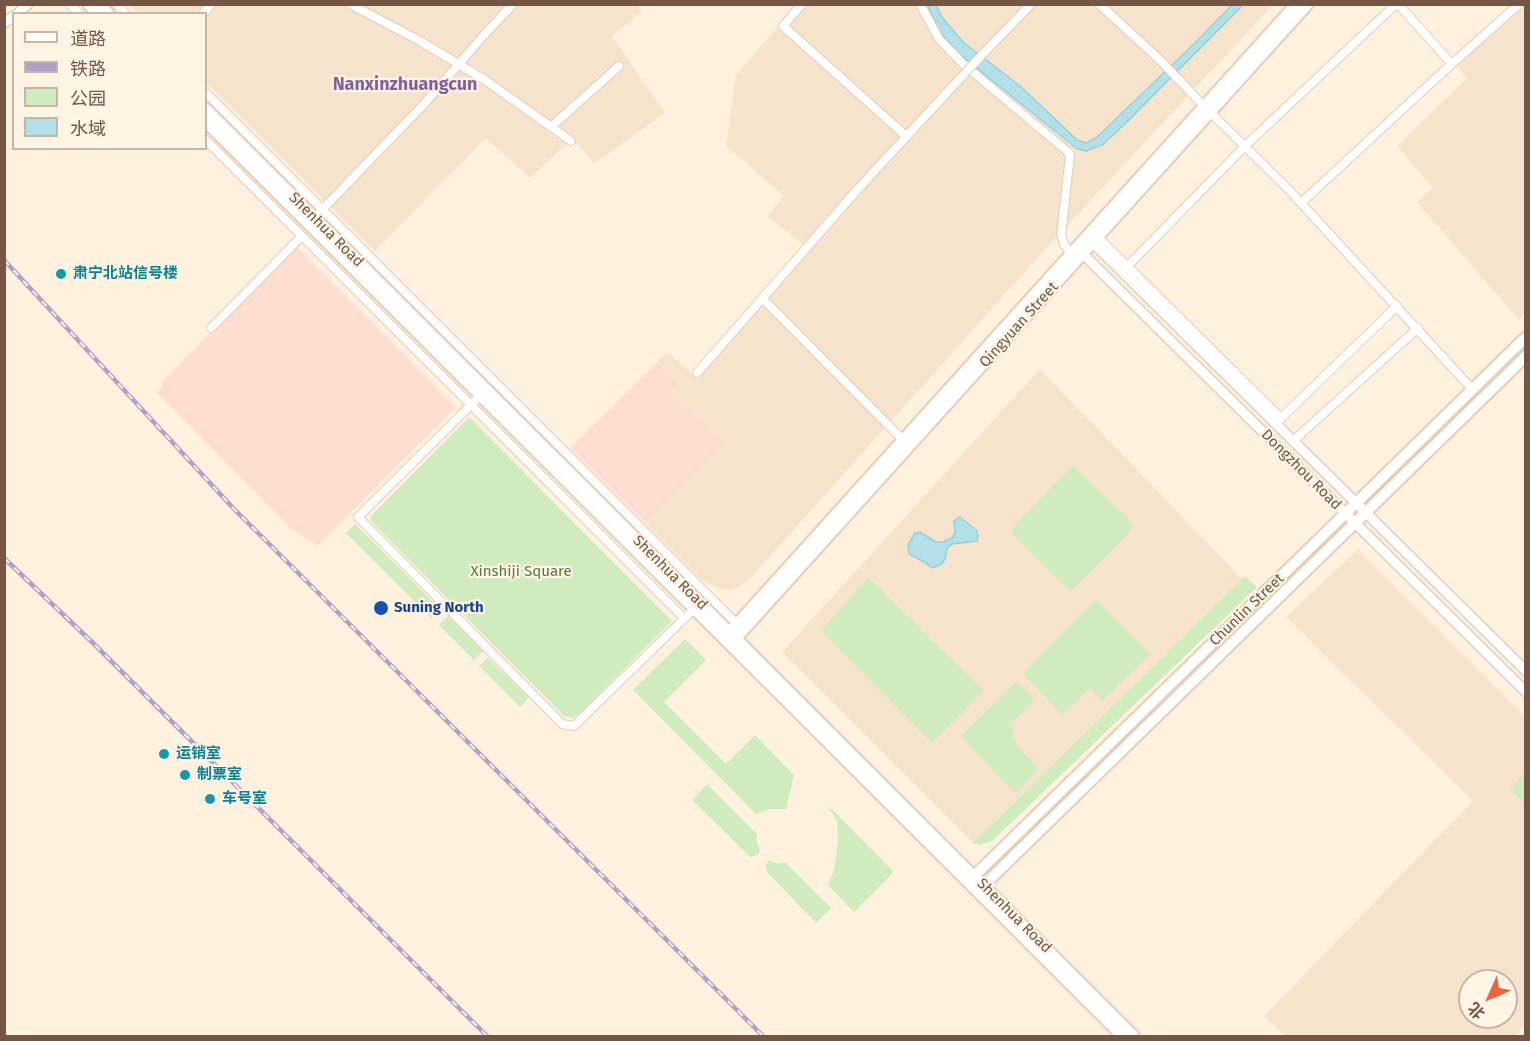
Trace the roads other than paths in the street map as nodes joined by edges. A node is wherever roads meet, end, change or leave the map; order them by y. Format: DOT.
graph roads {
  1 [pos="513,4"];
  2 [pos="802,4"];
  3 [pos="920,4"];
  4 [pos="1031,4"];
  5 [pos="1296,4"];
  6 [pos="1308,4"];
  7 [pos="1397,4"];
  8 [pos="1519,4"];
  9 [pos="355,6"];
  10 [pos="1103,6"];
  11 [pos="458,64"];
  12 [pos="1452,64"];
  13 [pos="619,66"];
  14 [pos="207,94"];
  15 [pos="1207,109"];
  16 [pos="207,111"];
  17 [pos="207,123"];
  18 [pos="552,126"];
  19 [pos="906,136"];
  20 [pos="207,141"];
  21 [pos="571,141"];
  22 [pos="1245,146"];
  23 [pos="1301,203"];
  24 [pos="318,214"];
  25 [pos="302,236"];
  26 [pos="1092,239"];
  27 [pos="1077,252"];
  28 [pos="1125,269"];
  29 [pos="763,298"];
  30 [pos="1397,306"];
  31 [pos="211,328"];
  32 [pos="1418,328"];
  33 [pos="1526,337"];
  34 [pos="1526,356"];
  35 [pos="697,373"];
  36 [pos="1472,389"];
  37 [pos="480,396"];
  38 [pos="471,405"];
  39 [pos="1278,421"];
  40 [pos="903,440"];
  41 [pos="1293,441"];
  42 [pos="1356,503"];
  43 [pos="1366,513"];
  44 [pos="1345,514"];
  45 [pos="1355,524"];
  46 [pos="694,609"];
  47 [pos="684,618"];
  48 [pos="731,636"];
  49 [pos="1526,671"];
  50 [pos="1526,692"];
  51 [pos="970,880"];
  52 [pos="980,889"];
  53 [pos="1122,1036"];
  54 [pos="1134,1036"];
  1 -- 11 [label="street"];
  2 -- 19 [label="street"];
  3 -- 27 [label="street"];
  4 -- 19 [label="street, bridge"];
  5 -- 15 [label="main road, Qingyuan Street"];
  6 -- 15 [label="main road, Qingyuan Street"];
  7 -- 12 [label="street"];
  7 -- 22 [label="street"];
  8 -- 12 [label="street"];
  9 -- 11 [label="street"];
  10 -- 15 [label="street"];
  11 -- 18 [label="street"];
  11 -- 24 [label="street"];
  12 -- 23 [label="street"];
  13 -- 18 [label="street"];
  14 -- 24 [label="street"];
  15 -- 22 [label="street"];
  15 -- 26 [label="main road, Qingyuan Street"];
  16 -- 24 [label="main road, Shenhua Road"];
  17 -- 37 [label="main road, Shenhua Road"];
  18 -- 21 [label="street"];
  19 -- 29 [label="street"];
  20 -- 25 [label="street"];
  22 -- 23 [label="street"];
  22 -- 28 [label="street"];
  23 -- 30 [label="street"];
  24 -- 48 [label="main road, Shenhua Road"];
  25 -- 31 [label="street"];
  25 -- 38 [label="street"];
  26 -- 27 [label="main road, Qingyuan Street"];
  26 -- 28 [label="street, Dongzhou Road"];
  27 -- 40 [label="main road, Qingyuan Street"];
  27 -- 44 [label="street, Dongzhou Road"];
  27 -- 48 [label="main road, Qingyuan Street"];
  28 -- 39 [label="street, Dongzhou Road"];
  29 -- 35 [label="street"];
  29 -- 40 [label="street"];
  30 -- 32 [label="street"];
  30 -- 39 [label="street"];
  32 -- 36 [label="street"];
  32 -- 41 [label="street"];
  33 -- 36 [label="main road, Chunlin Street"];
  34 -- 43 [label="main road, Chunlin Street"];
  36 -- 42 [label="main road, Chunlin Street"];
  37 -- 38 [label="street"];
  37 -- 46 [label="main road, Shenhua Road"];
  38 -- 47 [label="street"];
  38 -- 47 [label="street"];
  39 -- 41 [label="street, Dongzhou Road"];
  40 -- 48 [label="main road, Qingyuan Street"];
  41 -- 42 [label="street, Dongzhou Road"];
  42 -- 43 [label="street, Dongzhou Road"];
  42 -- 44 [label="main road, Chunlin Street"];
  43 -- 45 [label="main road, Chunlin Street"];
  43 -- 49 [label="street, Dongzhou Road"];
  44 -- 45 [label="street, Dongzhou Road"];
  44 -- 51 [label="main road, Chunlin Street"];
  45 -- 50 [label="street, Dongzhou Road"];
  45 -- 52 [label="main road, Chunlin Street"];
  46 -- 47 [label="street"];
  46 -- 48 [label="main road, Shenhua Road"];
  48 -- 51 [label="main road, Shenhua Road"];
  51 -- 52 [label="main road, Shenhua Road"];
  52 -- 53 [label="main road, Shenhua Road"];
  52 -- 54 [label="main road, Shenhua Road"];
}
